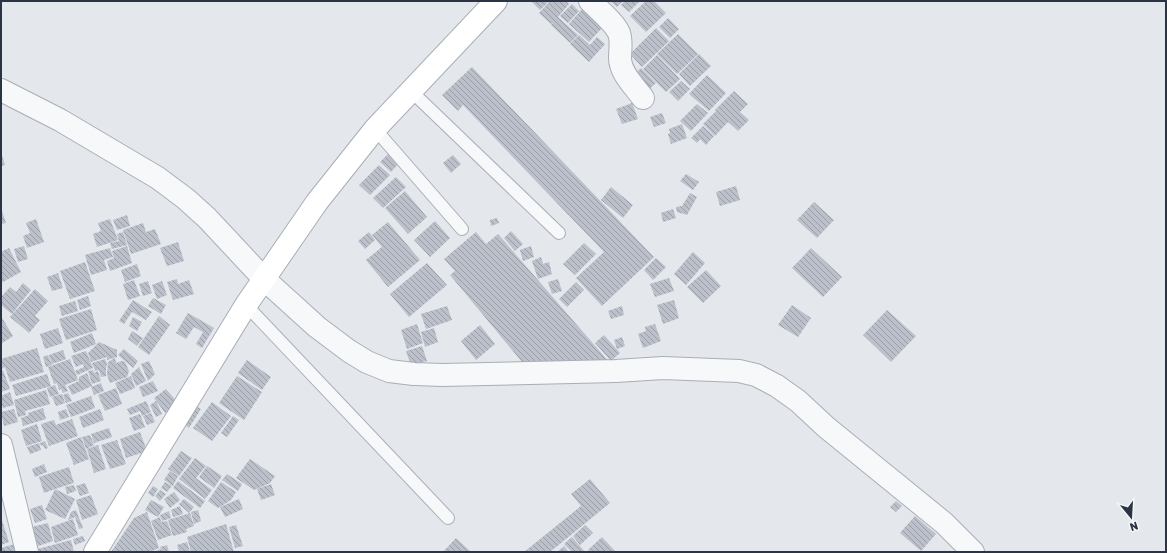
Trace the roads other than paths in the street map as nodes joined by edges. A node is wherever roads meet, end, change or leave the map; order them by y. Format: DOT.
graph roads {
  1 [pos="496,1"];
  2 [pos="590,1"];
  3 [pos="1,90"];
  4 [pos="411,91"];
  5 [pos="643,98"];
  6 [pos="375,130"];
  7 [pos="462,229"];
  8 [pos="559,233"];
  9 [pos="264,279"];
  10 [pos="246,305"];
  11 [pos="1,445"];
  12 [pos="6,485"];
  13 [pos="448,518"];
  14 [pos="27,552"];
  15 [pos="95,552"];
  16 [pos="974,552"];
  1 -- 4 [label="main road"];
  2 -- 5 [label="street"];
  3 -- 9 [label="street"];
  4 -- 6 [label="main road"];
  4 -- 8 [label="lane"];
  6 -- 7 [label="lane"];
  6 -- 9 [label="main road"];
  9 -- 10 [label="main road"];
  9 -- 16 [label="street"];
  10 -- 13 [label="lane"];
  10 -- 15 [label="main road"];
  11 -- 12 [label="street"];
  12 -- 14 [label="street"];
}
